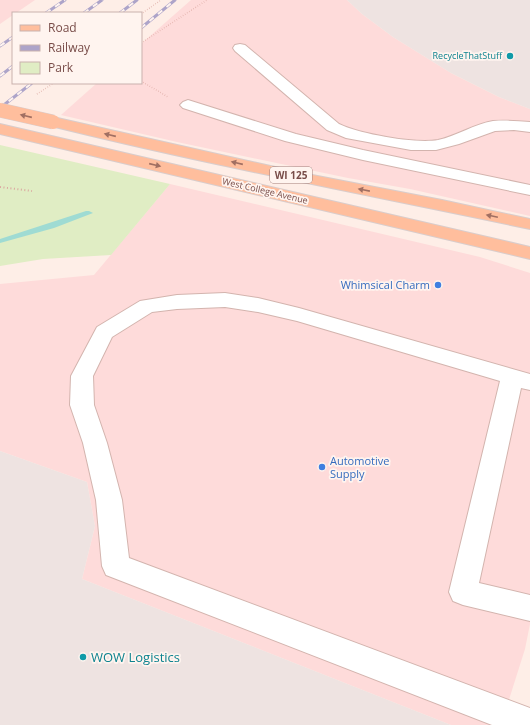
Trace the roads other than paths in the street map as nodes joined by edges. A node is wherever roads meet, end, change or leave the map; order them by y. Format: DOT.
graph roads {
  1 [pos="240,48"];
  2 [pos="188,105"];
  3 [pos="0,110"];
  4 [pos="530,127"];
  5 [pos="0,129"];
  6 [pos="530,190"];
  7 [pos="530,224"];
  8 [pos="530,253"];
  9 [pos="521,379"];
  10 [pos="530,608"];
  11 [pos="530,724"];
  1 -- 4 [label="lane"];
  2 -- 6 [label="lane"];
  7 -- 3 [label="main road, West College Avenue / WI 125, one-way, bridge"];
  5 -- 8 [label="main road, West College Avenue / WI 125, one-way"];
  9 -- 10 [label="lane"];
  9 -- 11 [label="lane"];
}
